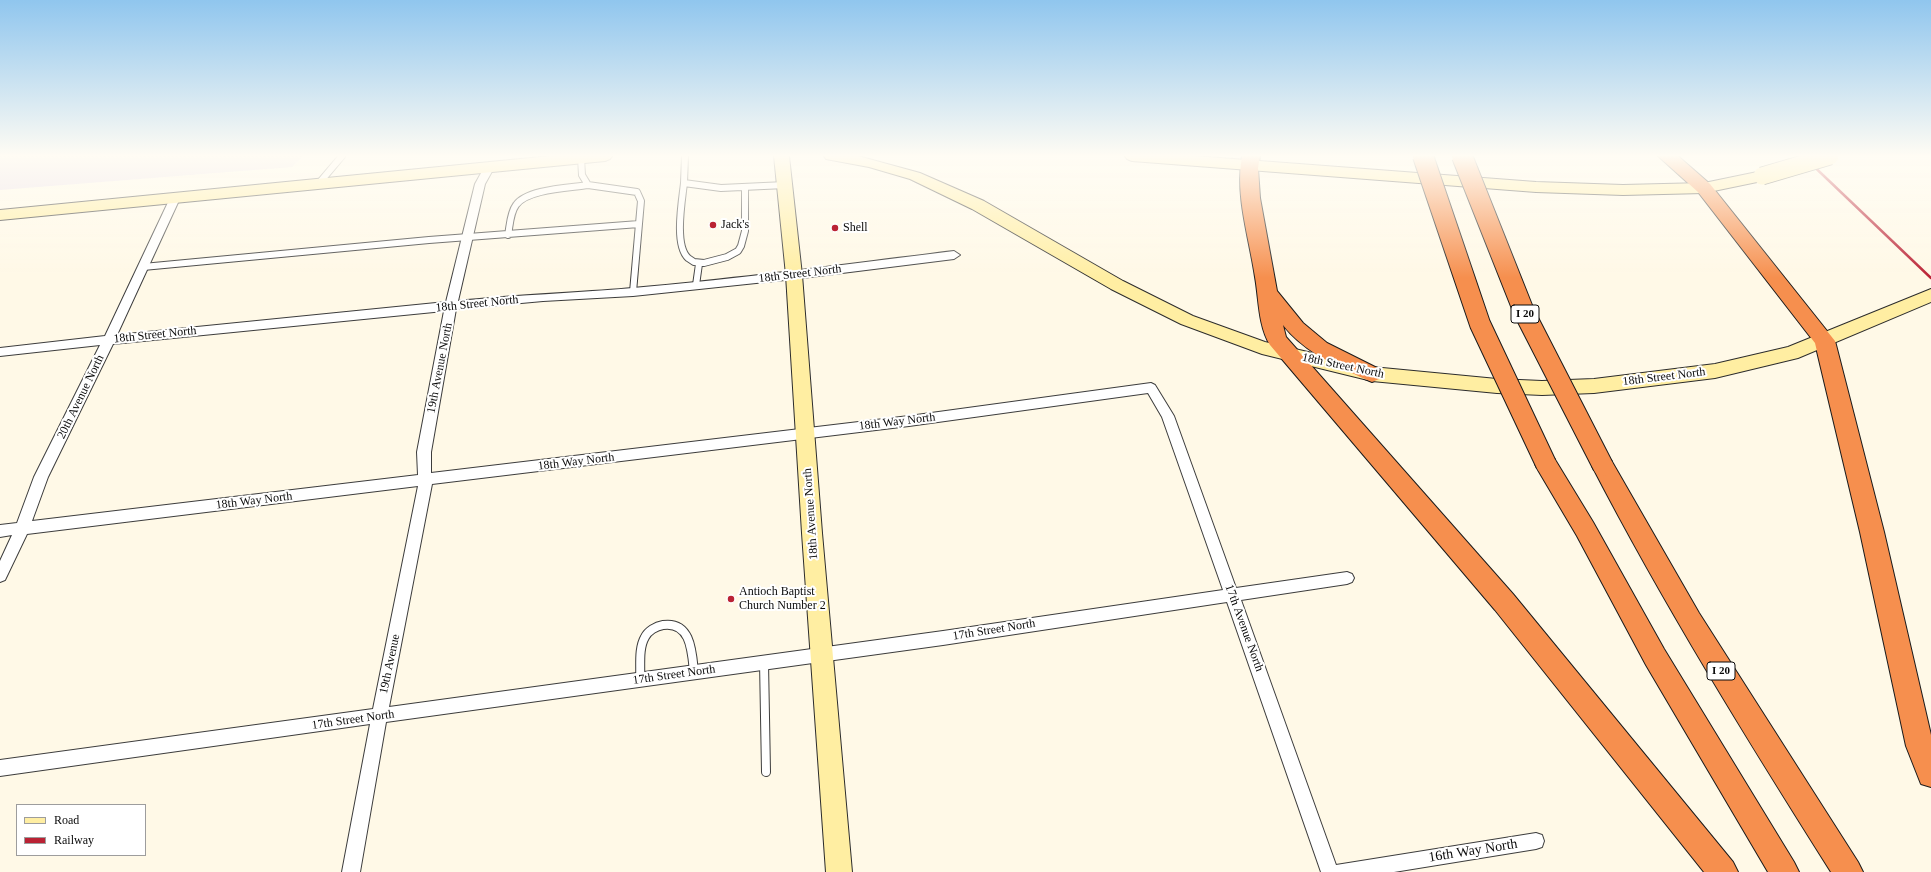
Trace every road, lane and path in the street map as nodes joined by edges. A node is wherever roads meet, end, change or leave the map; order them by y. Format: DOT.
graph roads {
  1 [pos="176,196"];
  2 [pos="170,197"];
  3 [pos="477,197"];
  4 [pos="526,197"];
  5 [pos="638,197"];
  6 [pos="683,197"];
  7 [pos="745,197"];
  8 [pos="786,197"];
  9 [pos="960,197"];
  10 [pos="1250,197"];
  11 [pos="1437,197"];
  12 [pos="1478,197"];
  13 [pos="1711,197"];
  14 [pos="0,215"];
  15 [pos="639,224"];
  16 [pos="508,235"];
  17 [pos="468,239"];
  18 [pos="954,255"];
  19 [pos="699,264"];
  20 [pos="142,267"];
  21 [pos="794,275"];
  22 [pos="696,285"];
  23 [pos="633,292"];
  24 [pos="1268,293"];
  25 [pos="1931,295"];
  26 [pos="451,307"];
  27 [pos="109,340"];
  28 [pos="1825,341"];
  29 [pos="0,352"];
  30 [pos="1288,354"];
  31 [pos="1372,374"];
  32 [pos="1151,388"];
  33 [pos="805,433"];
  34 [pos="426,481"];
  35 [pos="22,529"];
  36 [pos="0,531"];
  37 [pos="0,576"];
  38 [pos="1347,578"];
  39 [pos="1232,594"];
  40 [pos="822,654"];
  41 [pos="764,662"];
  42 [pos="694,672"];
  43 [pos="640,680"];
  44 [pos="379,717"];
  45 [pos="0,768"];
  46 [pos="766,772"];
  47 [pos="1931,774"];
  48 [pos="1536,841"];
  49 [pos="351,872"];
  50 [pos="839,872"];
  51 [pos="1330,872"];
  52 [pos="1339,872"];
  53 [pos="1723,872"];
  54 [pos="1784,872"];
  55 [pos="1848,872"];
  1 -- 20 [label="street, 20th Avenue North"];
  2 -- 14 [label="main road"];
  3 -- 17 [label="street, 19th Avenue North"];
  4 -- 16 [label="lane"];
  5 -- 15 [label="lane"];
  6 -- 19 [label="lane"];
  7 -- 19 [label="lane"];
  8 -- 21 [label="main road, 18th Avenue North"];
  9 -- 30 [label="main road, 18th Street North"];
  10 -- 24 [label="highway"];
  11 -- 54 [label="highway, bridge"];
  12 -- 55 [label="highway, I 20, bridge"];
  13 -- 28 [label="highway"];
  15 -- 16 [label="lane"];
  15 -- 23 [label="lane"];
  16 -- 17 [label="lane"];
  17 -- 20 [label="lane"];
  17 -- 26 [label="street, 19th Avenue North"];
  18 -- 21 [label="street, 18th Street North"];
  19 -- 22 [label="lane"];
  20 -- 27 [label="street, 20th Avenue North"];
  21 -- 22 [label="street, 18th Street North"];
  21 -- 33 [label="main road, 18th Avenue North"];
  22 -- 23 [label="street, 18th Street North"];
  23 -- 26 [label="street, 18th Street North"];
  24 -- 30 [label="highway"];
  24 -- 31 [label="highway"];
  25 -- 28 [label="main road, 18th Street North"];
  26 -- 27 [label="street, 18th Street North"];
  26 -- 34 [label="street, 19th Avenue North"];
  27 -- 29 [label="street, 18th Street North"];
  27 -- 35 [label="street, 20th Avenue North"];
  28 -- 31 [label="main road, 18th Street North"];
  28 -- 47 [label="highway"];
  30 -- 31 [label="main road, 18th Street North"];
  30 -- 53 [label="highway"];
  32 -- 33 [label="street, 18th Way North"];
  32 -- 39 [label="street, 17th Avenue North"];
  33 -- 34 [label="street, 18th Way North"];
  33 -- 40 [label="main road, 18th Avenue North"];
  34 -- 35 [label="street, 18th Way North"];
  34 -- 44 [label="street, 19th Avenue"];
  35 -- 36 [label="street, 18th Way North"];
  35 -- 37 [label="street, 20th Avenue North"];
  38 -- 39 [label="street, 17th Street North"];
  39 -- 40 [label="street, 17th Street North"];
  39 -- 51 [label="street, 17th Avenue North"];
  40 -- 41 [label="street, 17th Street North"];
  40 -- 50 [label="main road, 18th Avenue North"];
  41 -- 42 [label="street, 17th Street North"];
  41 -- 46 [label="lane"];
  42 -- 43 [label="street, 17th Street North"];
  42 -- 43 [label="lane"];
  43 -- 44 [label="street, 17th Street North"];
  44 -- 45 [label="street, 17th Street North"];
  44 -- 49 [label="street, 19th Avenue"];
  48 -- 52 [label="street, 16th Way North"];
}
